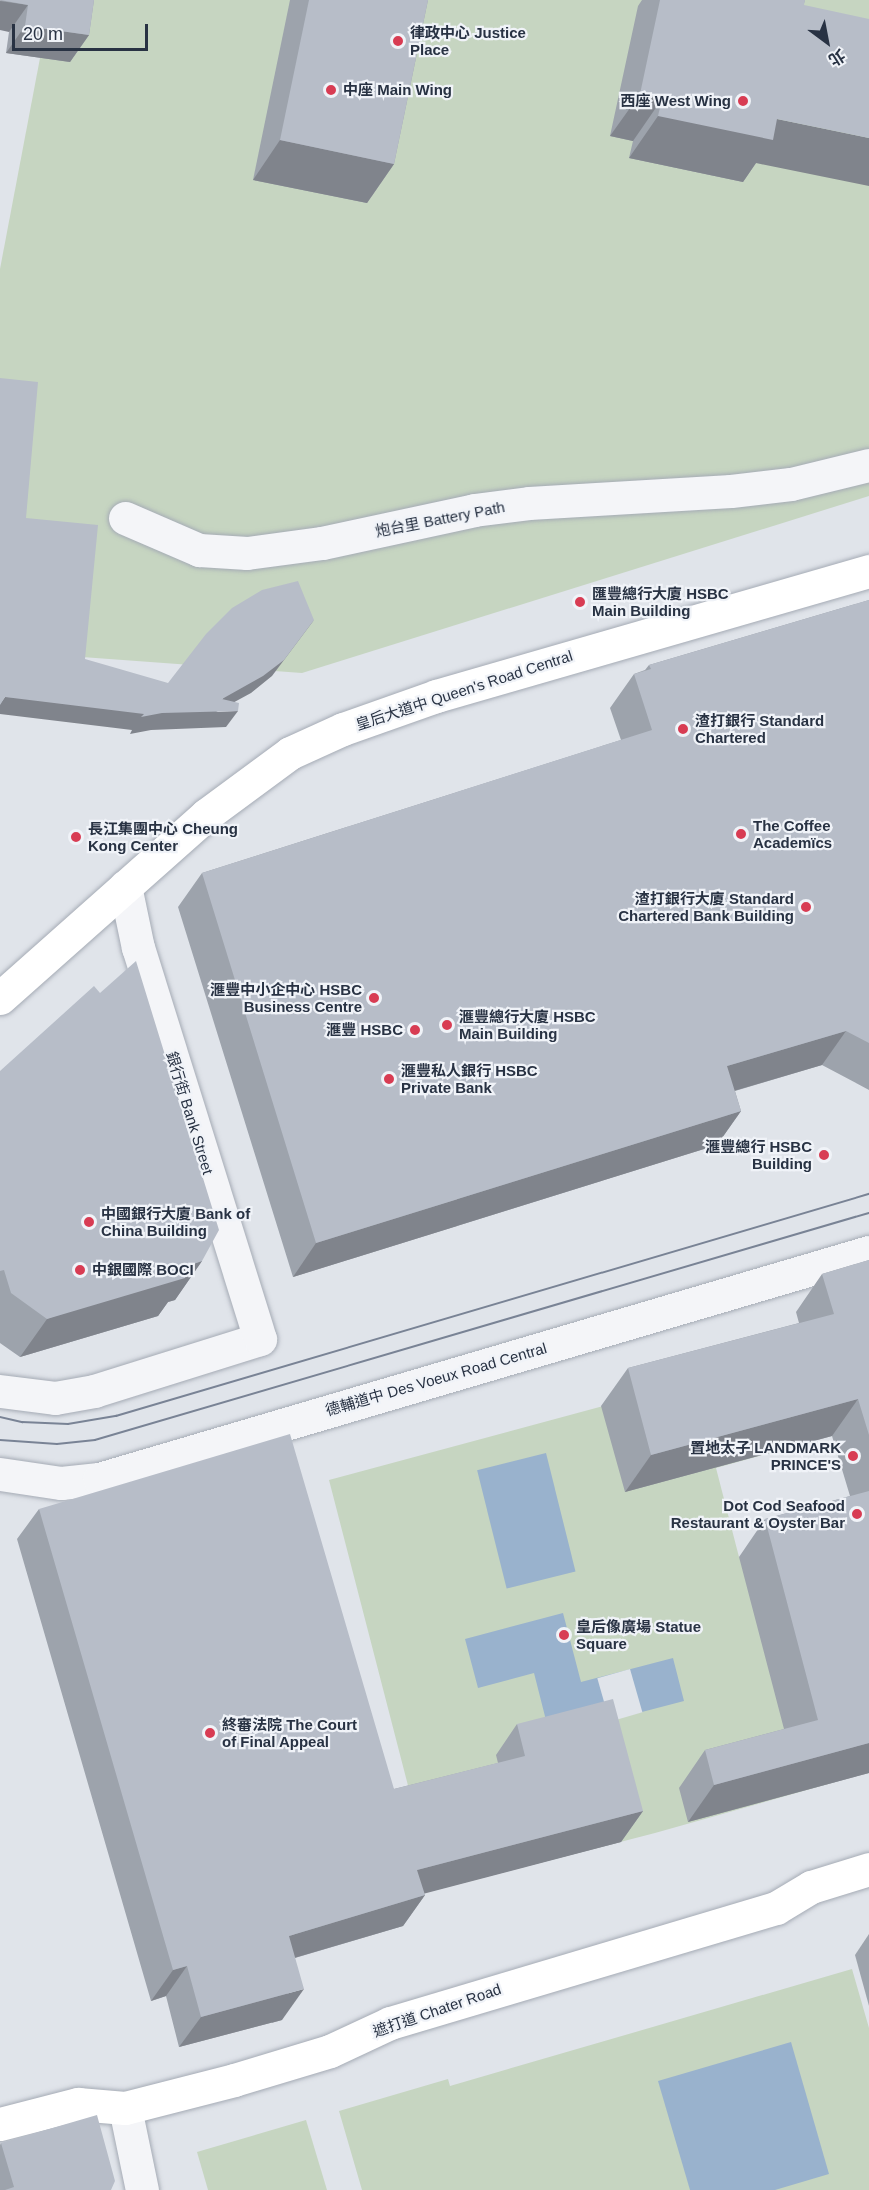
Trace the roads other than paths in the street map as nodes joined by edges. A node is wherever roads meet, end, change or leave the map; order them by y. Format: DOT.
graph roads {
  1 [pos="869,465"];
  2 [pos="125,518"];
  3 [pos="869,571"];
  4 [pos="125,886"];
  5 [pos="0,998"];
  6 [pos="869,1252"];
  7 [pos="0,1391"];
  8 [pos="0,1474"];
  9 [pos="869,1869"];
  10 [pos="125,2108"];
  11 [pos="0,2124"];
  12 [pos="142,2190"];
  1 -- 2 [label="street, 炮台里 Battery Path"];
  3 -- 4 [label="main road, 皇后大道中 Queen's Road Central"];
  4 -- 5 [label="main road, 皇后大道中 Queen's Road Central"];
  4 -- 7 [label="street, 銀行街 Bank Street"];
  6 -- 8 [label="street, 德輔道中 Des Voeux Road Central"];
  9 -- 10 [label="main road, 遮打道 Chater Road"];
  10 -- 11 [label="main road, 遮打道 Chater Road"];
  10 -- 12 [label="street"];
}
